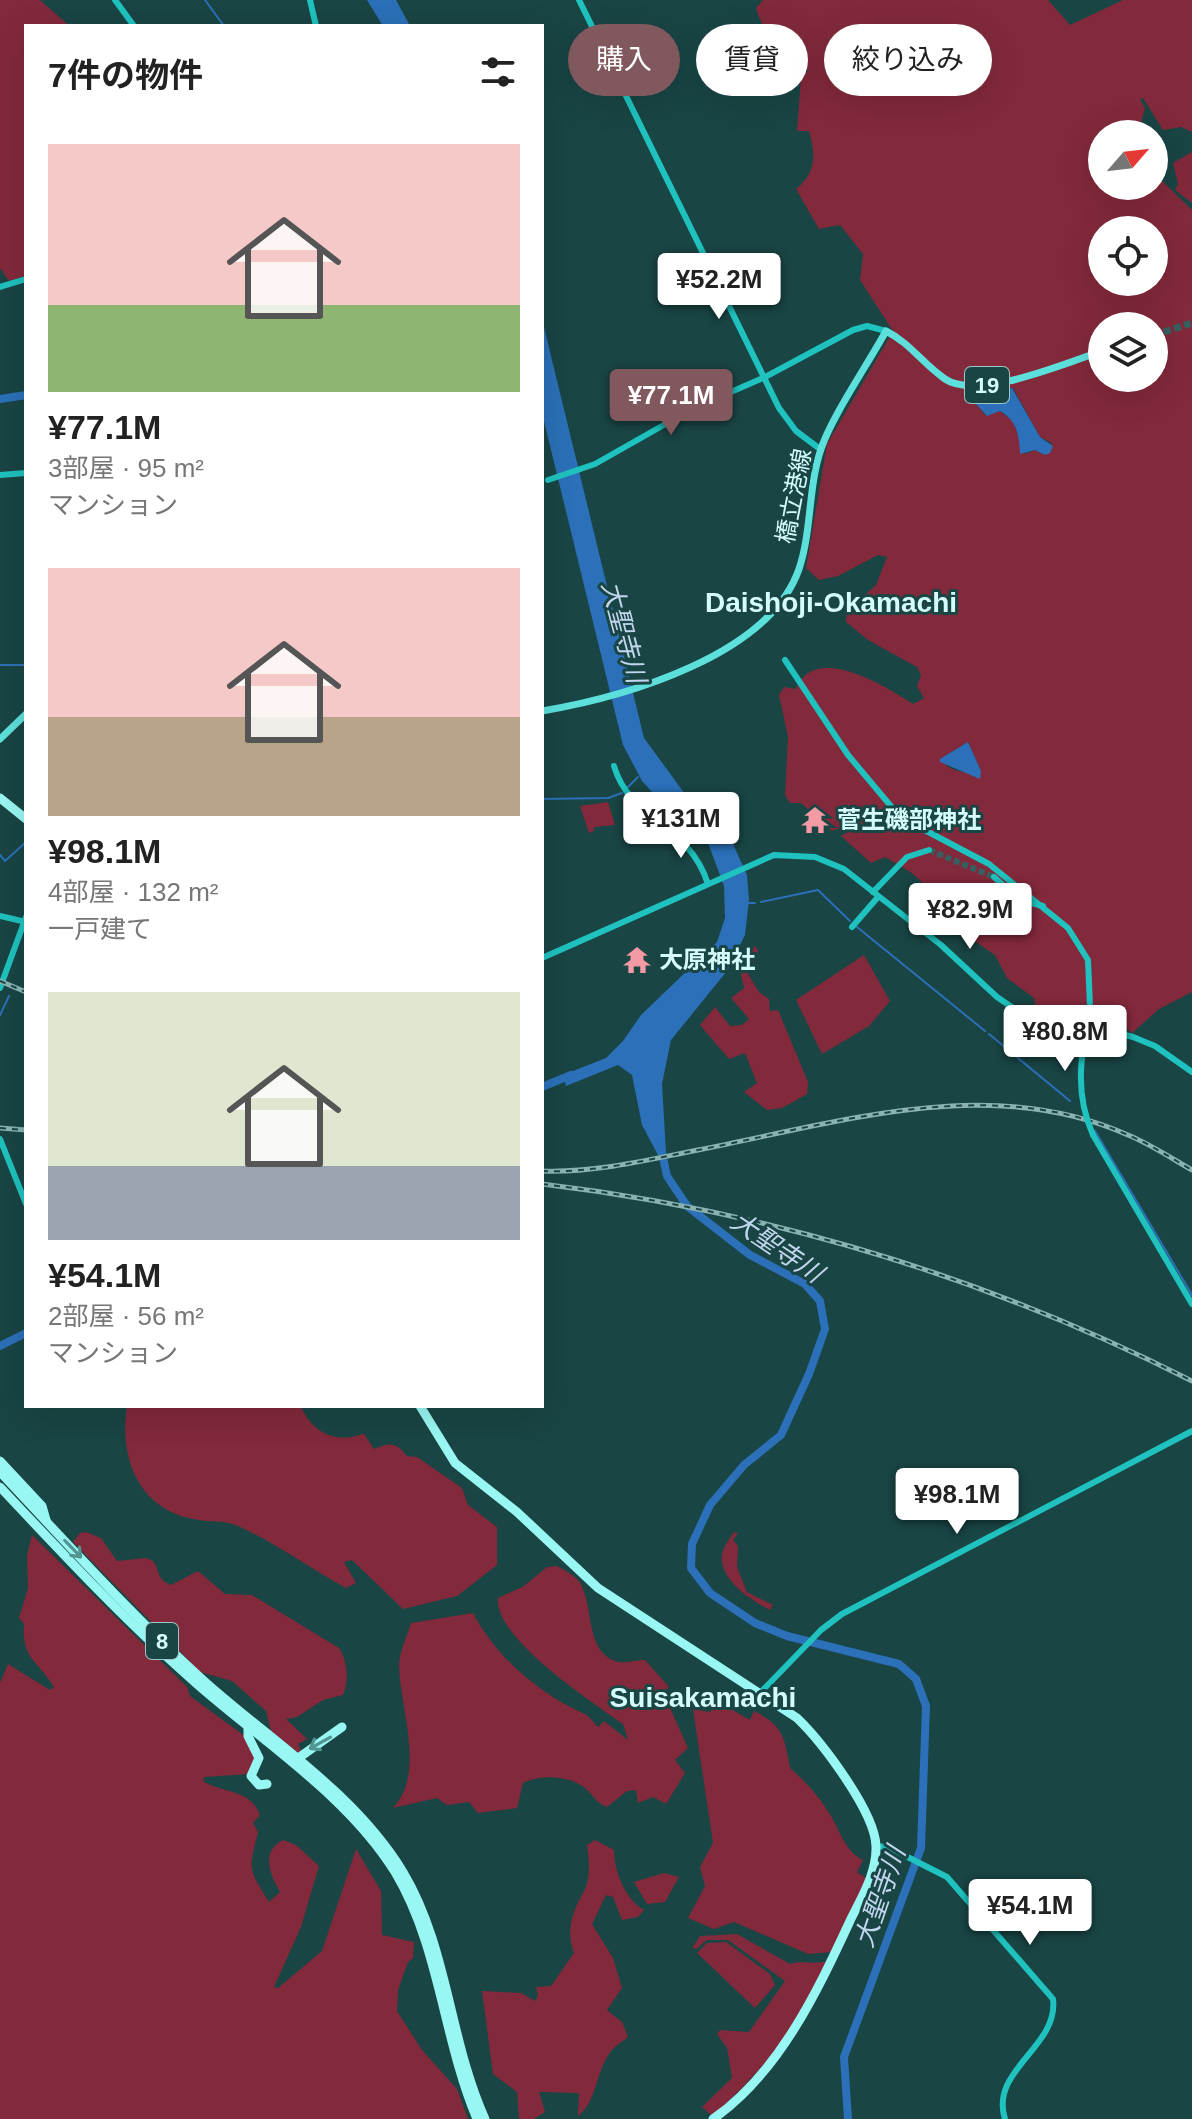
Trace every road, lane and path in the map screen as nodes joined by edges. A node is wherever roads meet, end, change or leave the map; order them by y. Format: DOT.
graph roads {
  1 [pos="115,0"];
  2 [pos="310,0"];
  3 [pos="579,0"];
  4 [pos="133,24"];
  5 [pos="316,24"];
  6 [pos="24,280"];
  7 [pos="0,287"];
  8 [pos="886,331"];
  9 [pos="1088,355"];
  10 [pos="763,378"];
  11 [pos="820,449"];
  12 [pos="24,473"];
  13 [pos="0,475"];
  14 [pos="548,480"];
  15 [pos="785,660"];
  16 [pos="544,711"];
  17 [pos="24,716"];
  18 [pos="0,739"];
  19 [pos="614,766"];
  20 [pos="0,798"];
  21 [pos="24,817"];
  22 [pos="929,850"];
  23 [pos="994,877"];
  24 [pos="709,883"];
  25 [pos="876,894"];
  26 [pos="1043,906"];
  27 [pos="0,916"];
  28 [pos="24,920"];
  29 [pos="24,923"];
  30 [pos="852,927"];
  31 [pos="544,957"];
  32 [pos="0,988"];
  33 [pos="1192,1072"];
  34 [pos="0,1139"];
  35 [pos="24,1199"];
  36 [pos="1192,1304"];
  37 [pos="421,1408"];
  38 [pos="1192,1431"];
  39 [pos="0,1461"];
  40 [pos="0,1472"];
  41 [pos="0,1487"];
  42 [pos="0,1494"];
  43 [pos="46,1521"];
  44 [pos="77,1570"];
  45 [pos="761,1692"];
  46 [pos="342,1727"];
  47 [pos="248,1728"];
  48 [pos="297,1759"];
  49 [pos="267,1784"];
  50 [pos="335,1797"];
  51 [pos="353,1815"];
  52 [pos="876,1846"];
  53 [pos="477,2119"];
  54 [pos="485,2119"];
  55 [pos="713,2119"];
  56 [pos="1005,2119"];
  1 -- 4 [label="street"];
  2 -- 5 [label="street"];
  3 -- 10 [label="street"];
  6 -- 7 [label="street"];
  8 -- 9 [label="main road, 19"];
  8 -- 10 [label="street"];
  8 -- 11 [label="main road, 橋立港線"];
  10 -- 11 [label="street"];
  10 -- 14 [label="street"];
  11 -- 16 [label="main road, 橋立港線"];
  12 -- 13 [label="street"];
  15 -- 26 [label="street"];
  17 -- 18 [label="main road"];
  19 -- 24 [label="street"];
  20 -- 21 [label="highway"];
  22 -- 25 [label="street"];
  23 -- 26 [label="street"];
  24 -- 25 [label="street"];
  24 -- 31 [label="street"];
  25 -- 30 [label="street"];
  25 -- 33 [label="street"];
  26 -- 36 [label="street, bridge"];
  27 -- 28 [label="street"];
  29 -- 32 [label="street"];
  34 -- 35 [label="street"];
  37 -- 45 [label="highway"];
  38 -- 45 [label="street"];
  39 -- 43 [label="highway"];
  40 -- 43 [label="highway, 8"];
  41 -- 44 [label="highway, 8"];
  42 -- 44 [label="highway"];
  43 -- 48 [label="highway, 8, one-way"];
  44 -- 47 [label="highway, 8"];
  45 -- 52 [label="highway"];
  46 -- 48 [label="highway, one-way"];
  47 -- 49 [label="highway"];
  47 -- 50 [label="highway, 8"];
  48 -- 50 [label="highway, 8"];
  50 -- 51 [label="highway, 8"];
  51 -- 53 [label="highway, 8"];
  51 -- 54 [label="highway, 8"];
  52 -- 55 [label="highway"];
  52 -- 56 [label="street"];
}
